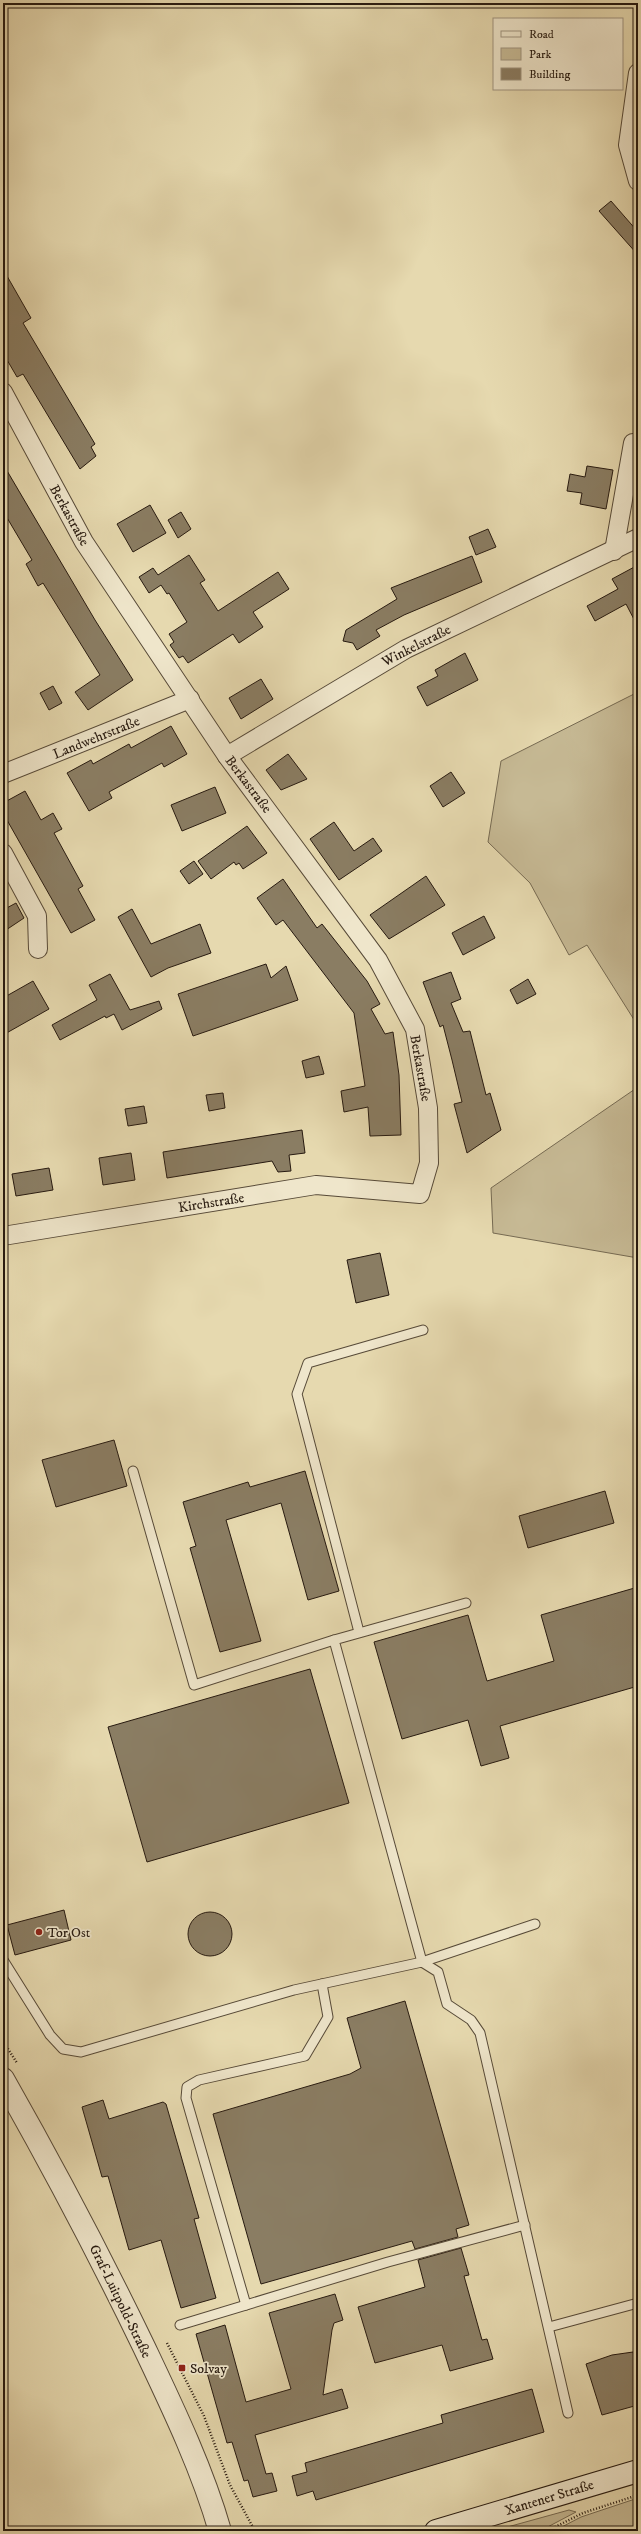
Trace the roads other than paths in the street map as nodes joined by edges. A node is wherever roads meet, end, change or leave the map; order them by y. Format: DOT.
graph roads {
  1 [pos="638,73"];
  2 [pos="638,181"];
  3 [pos="3,392"];
  4 [pos="638,443"];
  5 [pos="638,538"];
  6 [pos="614,551"];
  7 [pos="190,699"];
  8 [pos="227,756"];
  9 [pos="3,774"];
  10 [pos="3,853"];
  11 [pos="38,949"];
  12 [pos="420,1194"];
  13 [pos="3,1236"];
  14 [pos="423,1330"];
  15 [pos="133,1472"];
  16 [pos="466,1603"];
  17 [pos="359,1632"];
  18 [pos="334,1640"];
  19 [pos="535,1924"];
  20 [pos="3,1960"];
  21 [pos="422,1962"];
  22 [pos="322,1984"];
  23 [pos="3,2079"];
  24 [pos="525,2225"];
  25 [pos="638,2303"];
  26 [pos="246,2305"];
  27 [pos="180,2325"];
  28 [pos="549,2327"];
  29 [pos="568,2413"];
  30 [pos="638,2471"];
  31 [pos="220,2531"];
  32 [pos="436,2531"];
  1 -- 2 [label="street"];
  3 -- 7 [label="street, Berkastraße"];
  4 -- 6 [label="street"];
  5 -- 6 [label="street, Winkelstraße"];
  6 -- 8 [label="street, Winkelstraße"];
  7 -- 8 [label="street, Berkastraße"];
  7 -- 9 [label="street, Landwehrstraße"];
  8 -- 12 [label="street, Berkastraße"];
  10 -- 11 [label="street"];
  12 -- 13 [label="street, Kirchstraße"];
  14 -- 17 [label="lane"];
  15 -- 18 [label="lane"];
  16 -- 17 [label="lane"];
  17 -- 18 [label="lane"];
  18 -- 21 [label="lane"];
  19 -- 21 [label="lane"];
  20 -- 22 [label="lane"];
  21 -- 22 [label="lane"];
  21 -- 24 [label="lane"];
  22 -- 26 [label="lane"];
  23 -- 31 [label="street, Graf-Luitpold-Straße"];
  24 -- 26 [label="lane"];
  24 -- 28 [label="lane"];
  25 -- 28 [label="lane"];
  26 -- 27 [label="lane"];
  28 -- 29 [label="lane"];
  30 -- 32 [label="street, Xantener Straße"];
}
